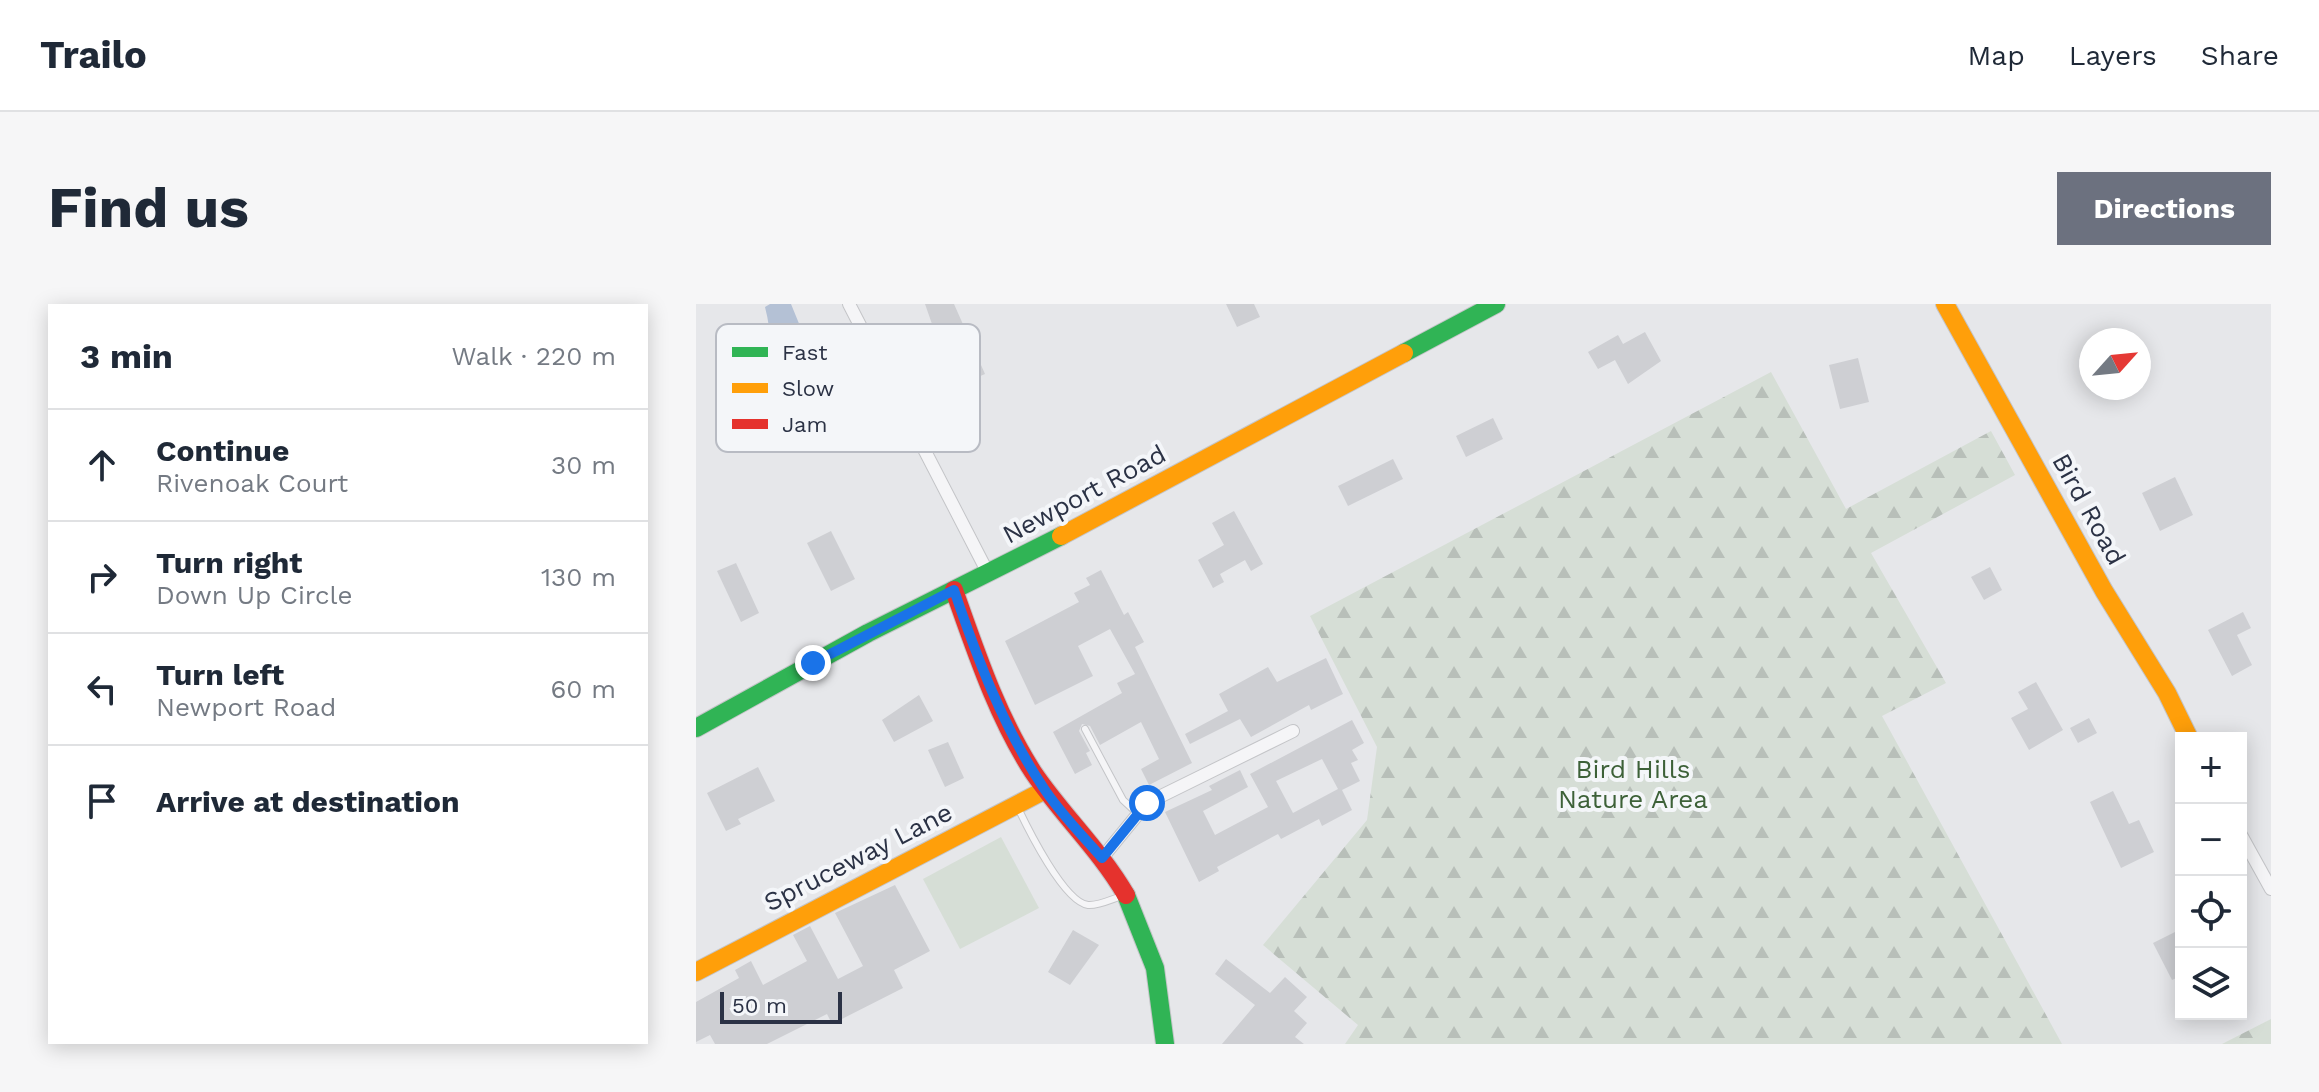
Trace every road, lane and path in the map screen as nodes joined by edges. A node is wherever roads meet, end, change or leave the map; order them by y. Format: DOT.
graph roads {
  1 [pos="849,304"];
  2 [pos="1496,304"];
  3 [pos="1945,304"];
  4 [pos="859,324"];
  5 [pos="925,452"];
  6 [pos="988,573"];
  7 [pos="954,590"];
  8 [pos="696,728"];
  9 [pos="1085,729"];
  10 [pos="1293,731"];
  11 [pos="2186,732"];
  12 [pos="1045,790"];
  13 [pos="1016,805"];
  14 [pos="1137,813"];
  15 [pos="2247,846"];
  16 [pos="1102,858"];
  17 [pos="2271,889"];
  18 [pos="1125,895"];
  19 [pos="696,972"];
  20 [pos="1165,1044"];
  1 -- 4 [label="street"];
  2 -- 6 [label="street, Newport Road"];
  3 -- 11 [label="street, Bird Road"];
  5 -- 6 [label="street"];
  6 -- 7 [label="street, Newport Road"];
  7 -- 8 [label="street, Newport Road"];
  7 -- 12 [label="street"];
  9 -- 14 [label="lane"];
  10 -- 14 [label="street"];
  12 -- 13 [label="street, Spruceway Lane"];
  12 -- 16 [label="street"];
  13 -- 18 [label="lane"];
  13 -- 19 [label="street, Spruceway Lane"];
  14 -- 16 [label="street"];
  15 -- 17 [label="street"];
  16 -- 18 [label="street"];
  18 -- 20 [label="street"];
}
